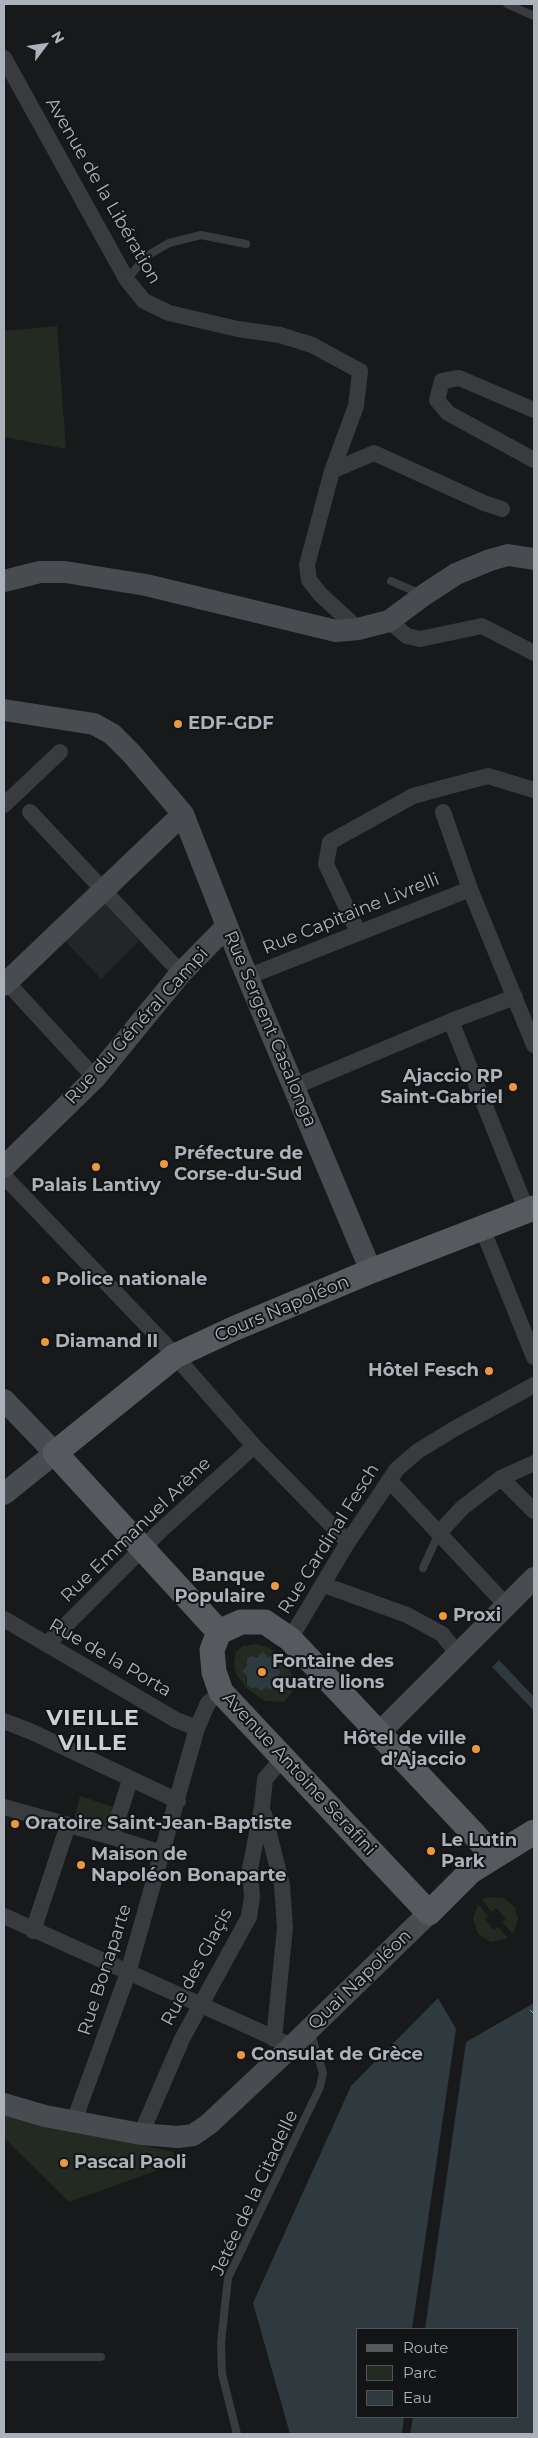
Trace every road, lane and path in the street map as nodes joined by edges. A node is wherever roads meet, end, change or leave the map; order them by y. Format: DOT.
graph roads {
  1 [pos="507,4"];
  2 [pos="534,16"];
  3 [pos="4,58"];
  4 [pos="246,244"];
  5 [pos="127,280"];
  6 [pos="534,410"];
  7 [pos="534,460"];
  8 [pos="332,471"];
  9 [pos="502,509"];
  10 [pos="534,559"];
  11 [pos="4,581"];
  12 [pos="391,581"];
  13 [pos="424,595"];
  14 [pos="390,621"];
  15 [pos="358,629"];
  16 [pos="534,653"];
  17 [pos="4,710"];
  18 [pos="60,752"];
  19 [pos="534,790"];
  20 [pos="9,800"];
  21 [pos="30,812"];
  22 [pos="443,812"];
  23 [pos="183,814"];
  24 [pos="470,889"];
  25 [pos="105,890"];
  26 [pos="226,927"];
  27 [pos="358,932"];
  28 [pos="181,973"];
  29 [pos="247,976"];
  30 [pos="5,982"];
  31 [pos="515,997"];
  32 [pos="450,1021"];
  33 [pos="534,1046"];
  34 [pos="95,1078"];
  35 [pos="294,1086"];
  36 [pos="4,1167"];
  37 [pos="4,1176"];
  38 [pos="531,1210"];
  39 [pos="482,1228"];
  40 [pos="371,1271"];
  41 [pos="175,1356"];
  42 [pos="534,1358"];
  43 [pos="534,1385"];
  44 [pos="4,1400"];
  45 [pos="254,1446"];
  46 [pos="55,1454"];
  47 [pos="534,1463"];
  48 [pos="501,1478"];
  49 [pos="389,1480"];
  50 [pos="4,1494"];
  51 [pos="534,1511"];
  52 [pos="439,1533"];
  53 [pos="348,1542"];
  54 [pos="142,1550"];
  55 [pos="423,1568"];
  56 [pos="534,1578"];
  57 [pos="324,1585"];
  58 [pos="506,1605"];
  59 [pos="4,1619"];
  60 [pos="219,1632"];
  61 [pos="290,1639"];
  62 [pos="47,1644"];
  63 [pos="457,1653"];
  64 [pos="221,1692"];
  65 [pos="4,1721"];
  66 [pos="197,1728"];
  67 [pos="379,1733"];
  68 [pos="282,1759"];
  69 [pos="130,1780"];
  70 [pos="178,1801"];
  71 [pos="4,1807"];
  72 [pos="262,1807"];
  73 [pos="68,1825"];
  74 [pos="534,1832"];
  75 [pos="112,1837"];
  76 [pos="162,1853"];
  77 [pos="493,1856"];
  78 [pos="429,1913"];
  79 [pos="4,1916"];
  80 [pos="33,1931"];
  81 [pos="128,1972"];
  82 [pos="200,2006"];
  83 [pos="312,2038"];
  84 [pos="283,2043"];
  85 [pos="4,2104"];
  86 [pos="74,2122"];
  87 [pos="141,2134"];
  88 [pos="4,2357"];
  89 [pos="102,2357"];
  90 [pos="236,2434"];
  1 -- 2 [label="lane"];
  3 -- 5 [label="street, Avenue de la Libération"];
  4 -- 5 [label="lane"];
  5 -- 8 [label="street, Avenue de la Libération"];
  6 -- 7 [label="street"];
  8 -- 9 [label="street"];
  8 -- 15 [label="street"];
  10 -- 13 [label="main road"];
  11 -- 15 [label="main road"];
  12 -- 13 [label="lane"];
  13 -- 14 [label="main road"];
  14 -- 15 [label="main road"];
  14 -- 16 [label="street"];
  17 -- 23 [label="main road, Rue Sergent Casalonga"];
  18 -- 20 [label="street"];
  19 -- 27 [label="street"];
  21 -- 25 [label="street"];
  22 -- 24 [label="street"];
  23 -- 25 [label="main road"];
  23 -- 26 [label="main road, Rue Sergent Casalonga"];
  24 -- 27 [label="street, Rue Capitaine Livrelli"];
  24 -- 31 [label="street"];
  25 -- 28 [label="street"];
  25 -- 30 [label="main road"];
  26 -- 28 [label="main road, Rue du Général Campi"];
  26 -- 29 [label="main road, Rue Sergent Casalonga"];
  27 -- 29 [label="street, Rue Capitaine Livrelli"];
  28 -- 34 [label="main road, Rue du Général Campi"];
  29 -- 35 [label="main road, Rue Sergent Casalonga"];
  30 -- 34 [label="street"];
  31 -- 32 [label="street"];
  31 -- 33 [label="street"];
  32 -- 35 [label="street"];
  32 -- 38 [label="street"];
  34 -- 36 [label="main road, Rue du Général Campi"];
  35 -- 40 [label="main road, Rue Sergent Casalonga"];
  37 -- 41 [label="street"];
  38 -- 39 [label="main road, Cours Napoléon"];
  39 -- 40 [label="main road, Cours Napoléon"];
  39 -- 42 [label="street"];
  40 -- 41 [label="main road, Cours Napoléon"];
  41 -- 45 [label="street"];
  41 -- 46 [label="main road, Cours Napoléon"];
  43 -- 49 [label="street, Rue Cardinal Fesch"];
  44 -- 46 [label="main road"];
  45 -- 53 [label="street"];
  45 -- 54 [label="street, Rue Emmanuel Arène"];
  46 -- 50 [label="main road"];
  46 -- 54 [label="main road"];
  47 -- 48 [label="street"];
  48 -- 51 [label="street"];
  48 -- 52 [label="street"];
  49 -- 52 [label="street"];
  49 -- 53 [label="street, Rue Cardinal Fesch"];
  52 -- 55 [label="lane"];
  52 -- 58 [label="street"];
  53 -- 57 [label="street, Rue Cardinal Fesch"];
  54 -- 60 [label="main road"];
  54 -- 62 [label="street, Rue Emmanuel Arène"];
  56 -- 58 [label="main road"];
  57 -- 61 [label="street, Rue Cardinal Fesch"];
  57 -- 63 [label="street"];
  58 -- 63 [label="main road"];
  59 -- 62 [label="street, Rue de la Porta"];
  60 -- 61 [label="main road"];
  60 -- 64 [label="main road, Avenue Antoine Serafini"];
  61 -- 67 [label="main road"];
  62 -- 66 [label="street, Rue de la Porta"];
  63 -- 67 [label="main road"];
  64 -- 66 [label="street, Rue Bonaparte"];
  64 -- 68 [label="main road, Avenue Antoine Serafini"];
  65 -- 69 [label="street"];
  66 -- 70 [label="street, Rue Bonaparte"];
  67 -- 77 [label="main road"];
  68 -- 72 [label="street, Rue des Glaçis"];
  68 -- 78 [label="main road, Avenue Antoine Serafini"];
  69 -- 70 [label="street"];
  69 -- 75 [label="street"];
  70 -- 76 [label="street, Rue Bonaparte"];
  71 -- 73 [label="street"];
  72 -- 82 [label="street, Rue des Glaçis"];
  72 -- 84 [label="street"];
  73 -- 75 [label="street"];
  73 -- 80 [label="street"];
  74 -- 77 [label="main road"];
  75 -- 76 [label="street"];
  76 -- 81 [label="street, Rue Bonaparte"];
  77 -- 78 [label="main road"];
  78 -- 83 [label="main road, Quai Napoléon"];
  79 -- 80 [label="street"];
  80 -- 81 [label="street"];
  81 -- 82 [label="street"];
  81 -- 86 [label="street, Rue Bonaparte"];
  82 -- 84 [label="street"];
  82 -- 87 [label="street, Rue des Glaçis"];
  83 -- 84 [label="main road, Quai Napoléon"];
  83 -- 90 [label="lane, Jetée de la Citadelle"];
  84 -- 87 [label="main road, Quai Napoléon"];
  85 -- 86 [label="main road, Quai Napoléon"];
  86 -- 87 [label="main road, Quai Napoléon"];
  88 -- 89 [label="lane"];
}
